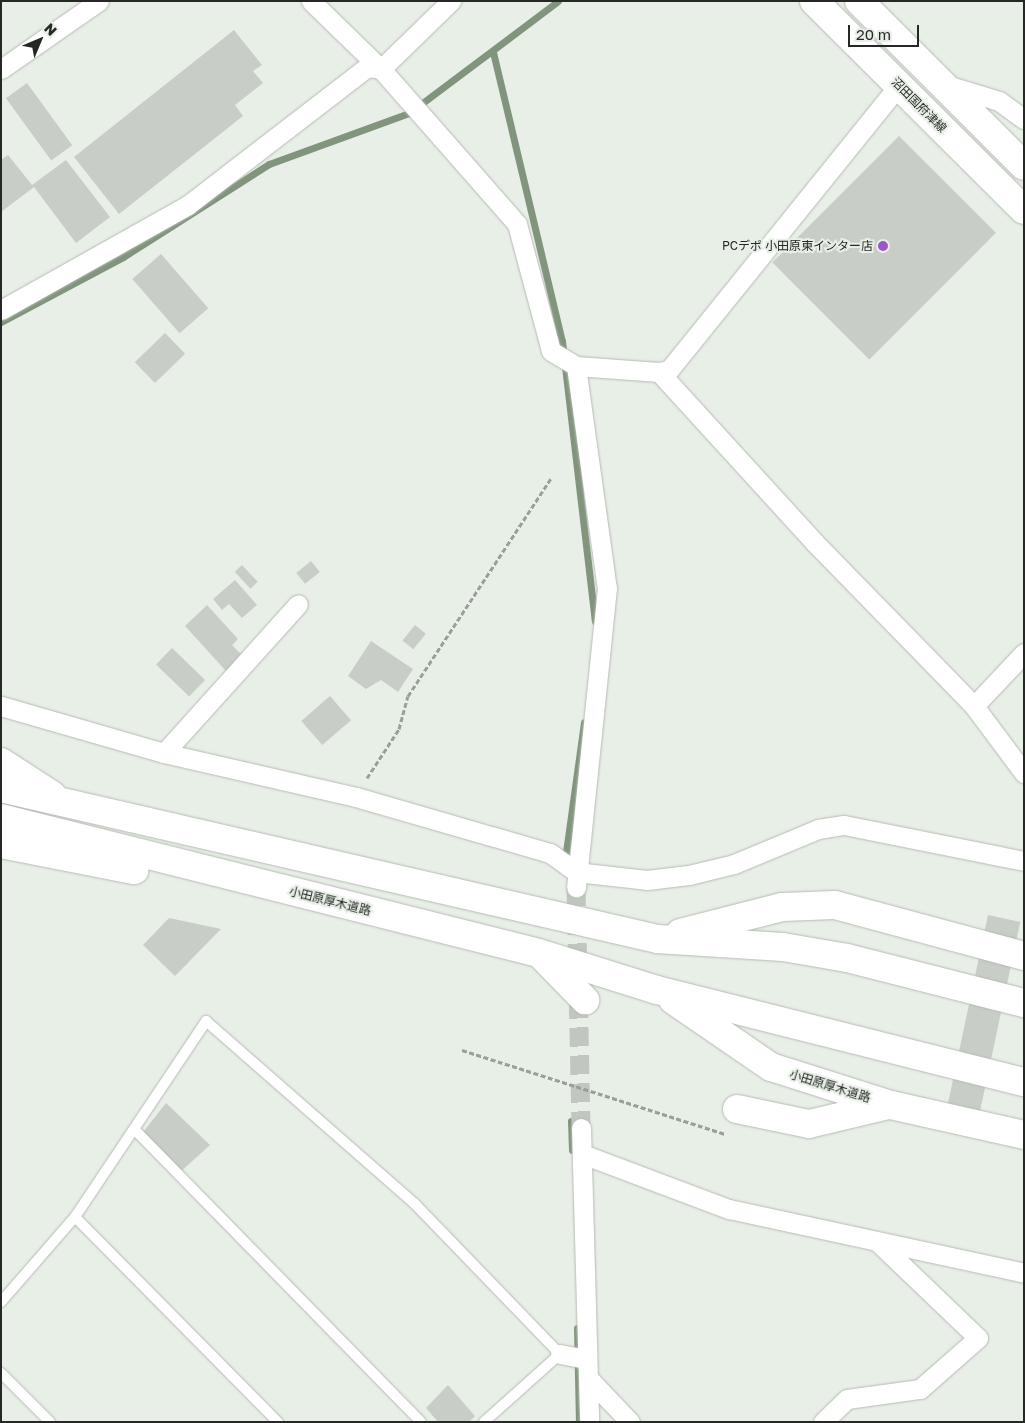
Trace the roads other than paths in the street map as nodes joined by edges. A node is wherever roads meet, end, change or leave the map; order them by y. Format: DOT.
graph roads {
  1 [pos="99,1"];
  2 [pos="311,1"];
  3 [pos="451,1"];
  4 [pos="814,1"];
  5 [pos="859,1"];
  6 [pos="1,69"];
  7 [pos="380,69"];
  8 [pos="943,84"];
  9 [pos="899,85"];
  10 [pos="1024,119"];
  11 [pos="1024,166"];
  12 [pos="1024,210"];
  13 [pos="1,310"];
  14 [pos="576,366"];
  15 [pos="659,372"];
  16 [pos="298,604"];
  17 [pos="1024,653"];
  18 [pos="1,706"];
  19 [pos="974,706"];
  20 [pos="164,753"];
  21 [pos="1,762"];
  22 [pos="1024,773"];
  23 [pos="1,788"];
  24 [pos="65,804"];
  25 [pos="1,818"];
  26 [pos="1,844"];
  27 [pos="1024,861"];
  28 [pos="576,879"];
  29 [pos="457,934"];
  30 [pos="657,939"];
  31 [pos="540,953"];
  32 [pos="1024,956"];
  33 [pos="657,990"];
  34 [pos="585,1000"];
  35 [pos="1024,1003"];
  36 [pos="1024,1082"];
  37 [pos="890,1105"];
  38 [pos="737,1109"];
  39 [pos="581,1128"];
  40 [pos="136,1132"];
  41 [pos="1024,1135"];
  42 [pos="585,1155"];
  43 [pos="76,1217"];
  44 [pos="877,1242"];
  45 [pos="1024,1273"];
  46 [pos="1,1302"];
  47 [pos="560,1354"];
  48 [pos="585,1359"];
  49 [pos="1,1373"];
  50 [pos="590,1380"];
  51 [pos="50,1422"];
  52 [pos="278,1422"];
  53 [pos="422,1422"];
  54 [pos="484,1422"];
  55 [pos="589,1422"];
  56 [pos="630,1422"];
  57 [pos="823,1422"];
  1 -- 6 [label="street"];
  2 -- 7 [label="street"];
  3 -- 7 [label="street"];
  4 -- 9 [label="main road, 沼田国府津線"];
  5 -- 8 [label="main road"];
  7 -- 13 [label="street"];
  7 -- 14 [label="street"];
  8 -- 10 [label="street"];
  8 -- 11 [label="main road"];
  9 -- 12 [label="main road, 沼田国府津線"];
  9 -- 15 [label="street"];
  14 -- 15 [label="street"];
  14 -- 28 [label="street"];
  15 -- 19 [label="street"];
  16 -- 20 [label="street"];
  17 -- 19 [label="street"];
  18 -- 20 [label="street"];
  19 -- 22 [label="street"];
  20 -- 28 [label="street"];
  21 -- 24 [label="main road"];
  23 -- 24 [label="main road"];
  24 -- 30 [label="main road"];
  25 -- 29 [label="main road, 小田原厚木道路"];
  26 -- 29 [label="main road"];
  27 -- 28 [label="street"];
  29 -- 31 [label="main road, 小田原厚木道路"];
  30 -- 32 [label="main road"];
  30 -- 35 [label="main road"];
  31 -- 33 [label="main road, 小田原厚木道路"];
  31 -- 34 [label="main road"];
  33 -- 36 [label="main road, 小田原厚木道路"];
  33 -- 37 [label="main road, 小田原厚木道路"];
  37 -- 38 [label="main road"];
  37 -- 41 [label="main road, 小田原厚木道路"];
  39 -- 42 [label="street"];
  40 -- 43 [label="lane"];
  40 -- 47 [label="lane"];
  40 -- 53 [label="lane"];
  42 -- 44 [label="street"];
  42 -- 48 [label="street"];
  43 -- 46 [label="lane"];
  43 -- 52 [label="lane"];
  44 -- 45 [label="street"];
  44 -- 57 [label="street"];
  47 -- 48 [label="street"];
  47 -- 54 [label="lane"];
  48 -- 50 [label="street"];
  49 -- 51 [label="lane"];
  50 -- 55 [label="street"];
  50 -- 56 [label="street"];
}
